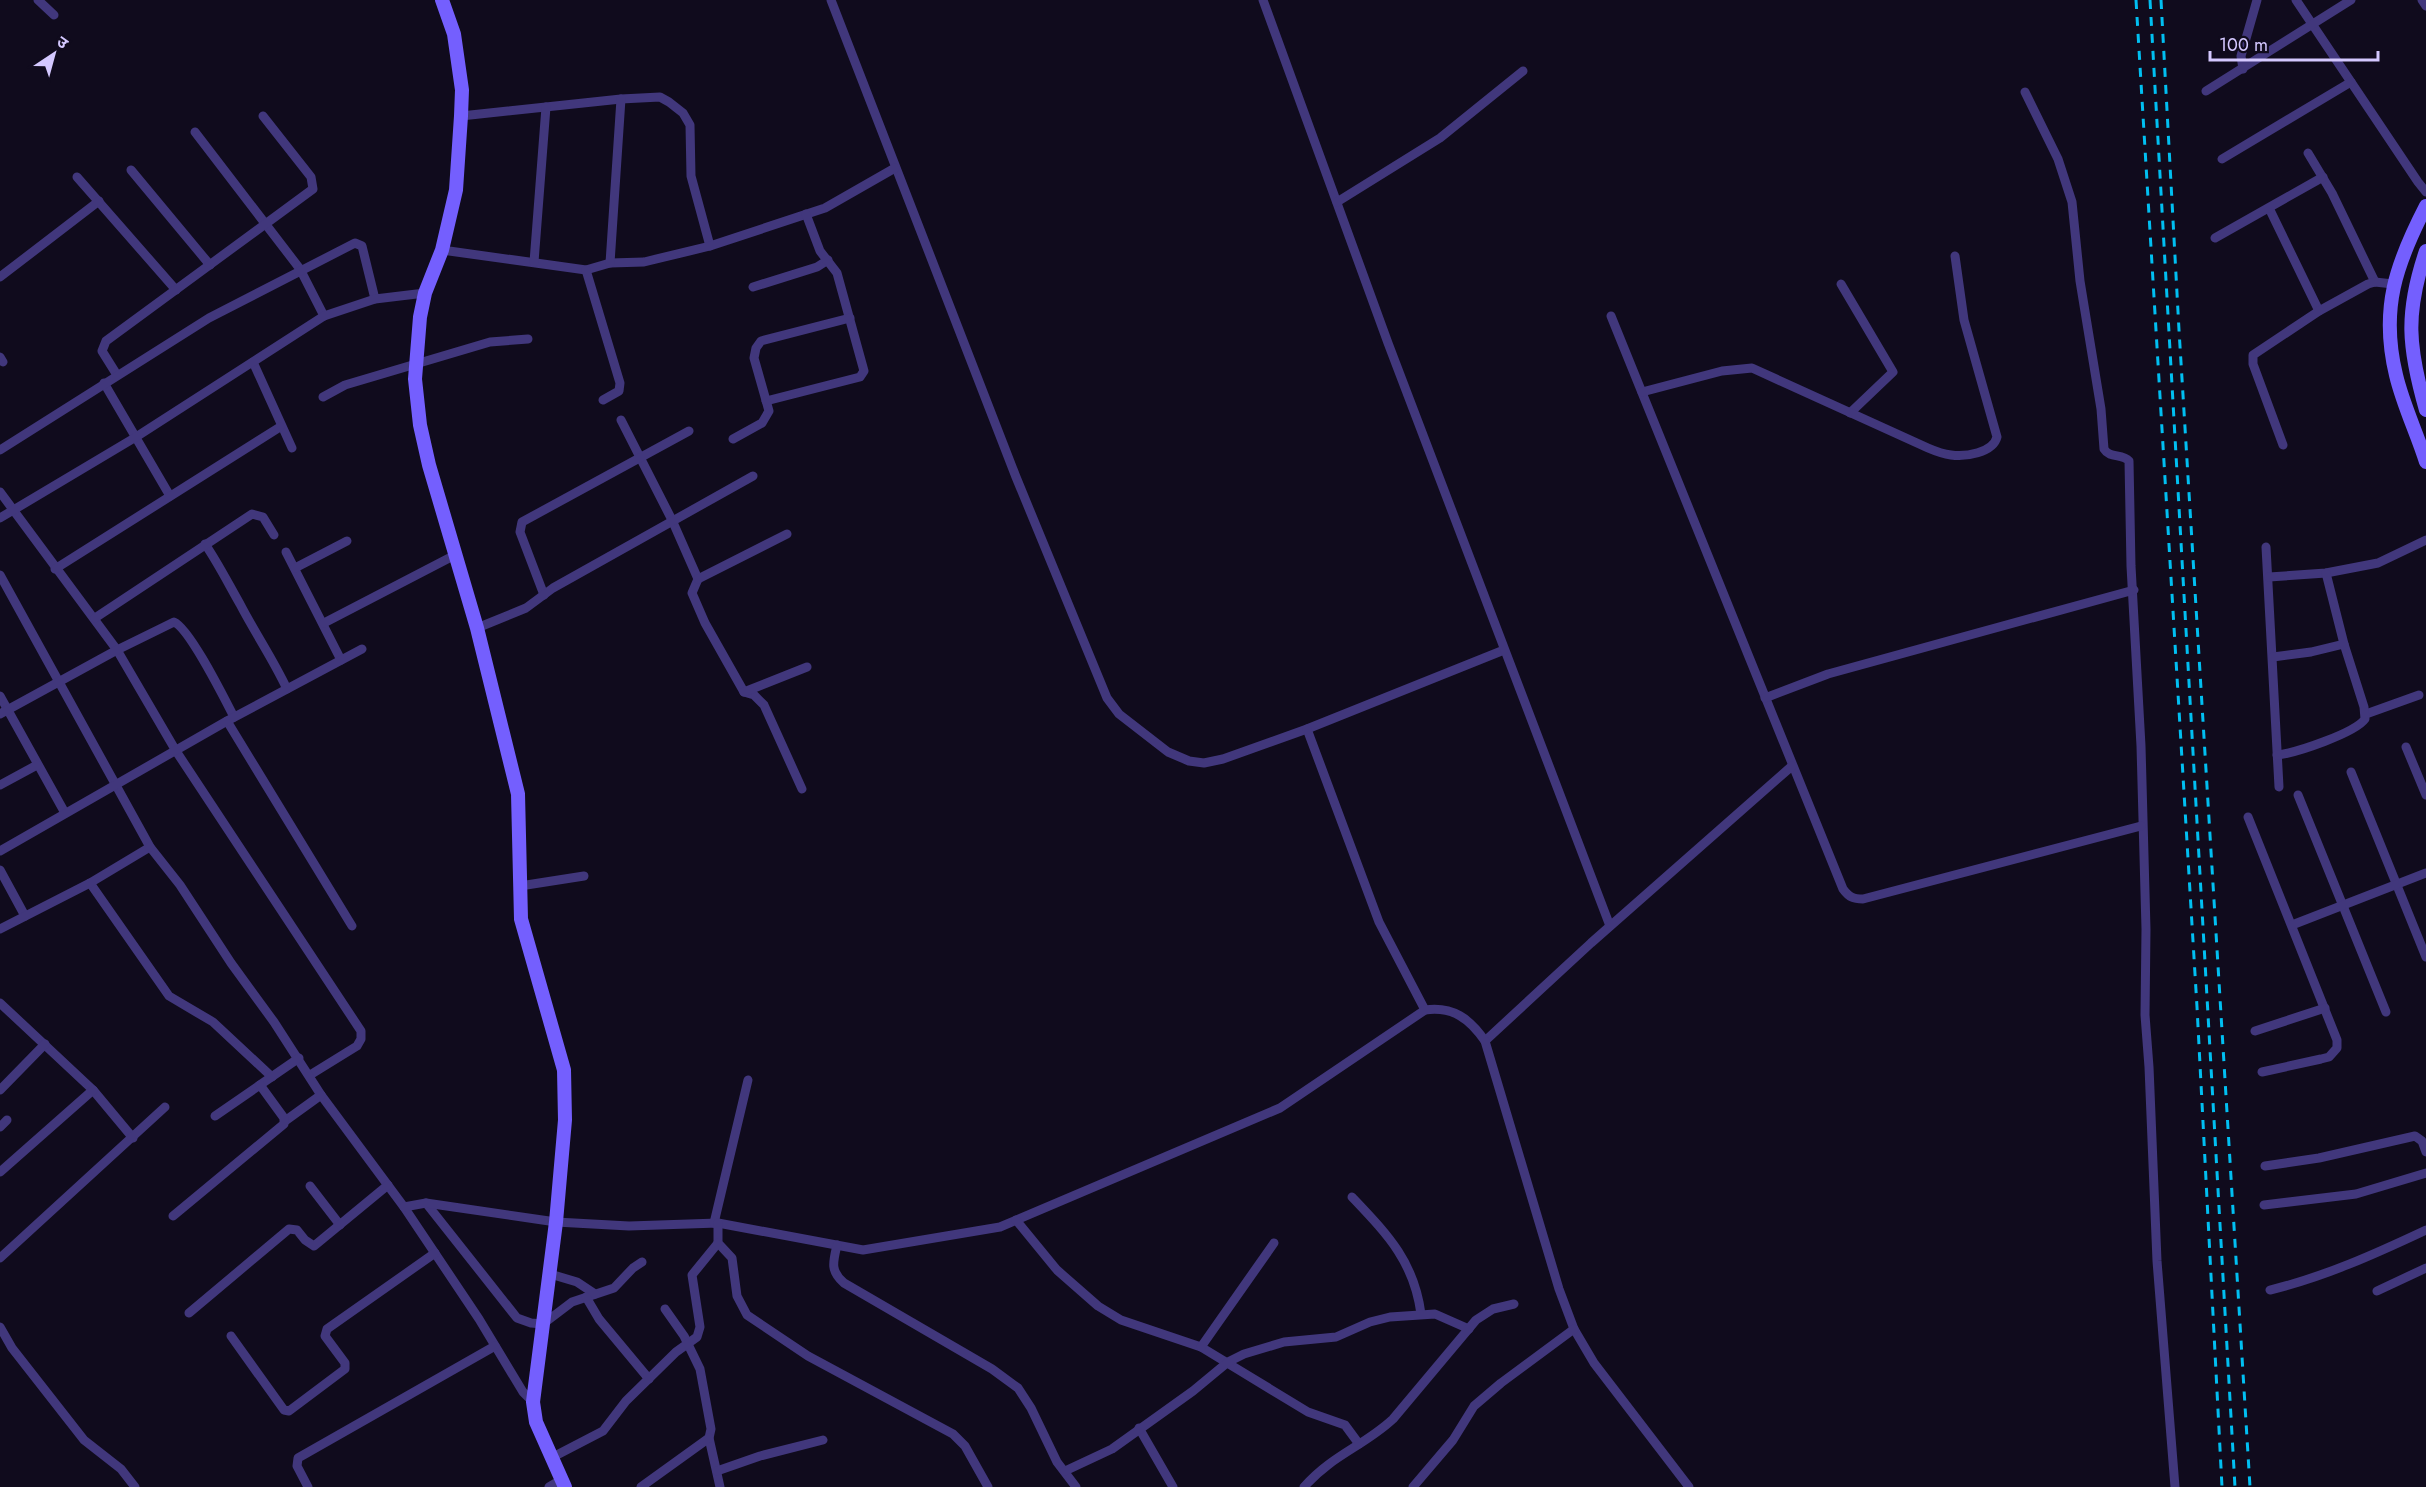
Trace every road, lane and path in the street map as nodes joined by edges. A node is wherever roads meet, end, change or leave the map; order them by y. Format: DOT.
graph roads {
  1 [pos="38,0"];
  2 [pos="442,0"];
  3 [pos="831,0"];
  4 [pos="1263,0"];
  5 [pos="2257,0"];
  6 [pos="2296,0"];
  7 [pos="2351,0"];
  8 [pos="2422,0"];
  9 [pos="2426,6"];
  10 [pos="54,15"];
  11 [pos="2313,25"];
  12 [pos="2243,69"];
  13 [pos="1523,71"];
  14 [pos="2351,82"];
  15 [pos="2206,91"];
  16 [pos="2025,92"];
  17 [pos="621,99"];
  18 [pos="546,108"];
  19 [pos="263,116"];
  20 [pos="461,116"];
  21 [pos="195,132"];
  22 [pos="2308,153"];
  23 [pos="2222,159"];
  24 [pos="895,168"];
  25 [pos="131,170"];
  26 [pos="77,177"];
  27 [pos="2323,177"];
  28 [pos="2426,192"];
  29 [pos="99,201"];
  30 [pos="1337,202"];
  31 [pos="2426,206"];
  32 [pos="2269,208"];
  33 [pos="806,214"];
  34 [pos="266,224"];
  35 [pos="2215,238"];
  36 [pos="710,246"];
  37 [pos="442,250"];
  38 [pos="2426,250"];
  39 [pos="1955,256"];
  40 [pos="828,260"];
  41 [pos="534,262"];
  42 [pos="610,263"];
  43 [pos="210,265"];
  44 [pos="300,269"];
  45 [pos="586,270"];
  46 [pos="0,277"];
  47 [pos="2375,282"];
  48 [pos="1840,284"];
  49 [pos="2393,284"];
  50 [pos="753,287"];
  51 [pos="176,290"];
  52 [pos="425,293"];
  53 [pos="375,299"];
  54 [pos="2319,311"];
  55 [pos="324,316"];
  56 [pos="1611,316"];
  57 [pos="850,318"];
  58 [pos="528,339"];
  59 [pos="253,362"];
  60 [pos="415,364"];
  61 [pos="117,375"];
  62 [pos="104,383"];
  63 [pos="1642,392"];
  64 [pos="323,397"];
  65 [pos="603,400"];
  66 [pos="766,401"];
  67 [pos="2426,410"];
  68 [pos="1850,413"];
  69 [pos="621,420"];
  70 [pos="280,426"];
  71 [pos="689,431"];
  72 [pos="136,437"];
  73 [pos="733,439"];
  74 [pos="2283,446"];
  75 [pos="292,448"];
  76 [pos="0,450"];
  77 [pos="639,457"];
  78 [pos="2426,462"];
  79 [pos="753,476"];
  80 [pos="0,492"];
  81 [pos="170,496"];
  82 [pos="12,511"];
  83 [pos="0,518"];
  84 [pos="672,520"];
  85 [pos="787,534"];
  86 [pos="274,535"];
  87 [pos="2426,540"];
  88 [pos="347,542"];
  89 [pos="205,544"];
  90 [pos="2266,547"];
  91 [pos="286,552"];
  92 [pos="455,555"];
  93 [pos="295,568"];
  94 [pos="55,569"];
  95 [pos="2325,573"];
  96 [pos="0,574"];
  97 [pos="2269,577"];
  98 [pos="698,579"];
  99 [pos="2134,590"];
  100 [pos="544,595"];
  101 [pos="95,618"];
  102 [pos="324,623"];
  103 [pos="477,628"];
  104 [pos="2344,644"];
  105 [pos="362,649"];
  106 [pos="117,650"];
  107 [pos="1504,650"];
  108 [pos="2273,657"];
  109 [pos="341,660"];
  110 [pos="807,667"];
  111 [pos="59,681"];
  112 [pos="287,689"];
  113 [pos="744,692"];
  114 [pos="2419,695"];
  115 [pos="0,696"];
  116 [pos="1765,698"];
  117 [pos="4,712"];
  118 [pos="2366,714"];
  119 [pos="231,719"];
  120 [pos="1307,729"];
  121 [pos="2406,747"];
  122 [pos="176,752"];
  123 [pos="2277,755"];
  124 [pos="37,765"];
  125 [pos="1792,766"];
  126 [pos="2351,772"];
  127 [pos="0,785"];
  128 [pos="116,786"];
  129 [pos="2279,787"];
  130 [pos="802,789"];
  131 [pos="2298,795"];
  132 [pos="2426,795"];
  133 [pos="65,813"];
  134 [pos="2248,817"];
  135 [pos="2141,826"];
  136 [pos="150,847"];
  137 [pos="0,851"];
  138 [pos="0,870"];
  139 [pos="2426,873"];
  140 [pos="584,876"];
  141 [pos="90,883"];
  142 [pos="2397,884"];
  143 [pos="520,886"];
  144 [pos="2342,906"];
  145 [pos="25,916"];
  146 [pos="2292,925"];
  147 [pos="352,926"];
  148 [pos="1610,926"];
  149 [pos="0,929"];
  150 [pos="2426,957"];
  151 [pos="0,1003"];
  152 [pos="2325,1008"];
  153 [pos="1425,1010"];
  154 [pos="2386,1012"];
  155 [pos="2255,1031"];
  156 [pos="1485,1041"];
  157 [pos="45,1044"];
  158 [pos="299,1058"];
  159 [pos="2262,1072"];
  160 [pos="310,1075"];
  161 [pos="272,1077"];
  162 [pos="748,1080"];
  163 [pos="260,1085"];
  164 [pos="0,1090"];
  165 [pos="93,1090"];
  166 [pos="321,1095"];
  167 [pos="165,1107"];
  168 [pos="215,1116"];
  169 [pos="8,1120"];
  170 [pos="285,1120"];
  171 [pos="0,1127"];
  172 [pos="133,1138"];
  173 [pos="2426,1152"];
  174 [pos="2265,1166"];
  175 [pos="0,1172"];
  176 [pos="2426,1173"];
  177 [pos="388,1185"];
  178 [pos="310,1186"];
  179 [pos="1352,1197"];
  180 [pos="426,1203"];
  181 [pos="2264,1205"];
  182 [pos="404,1207"];
  183 [pos="173,1216"];
  184 [pos="1016,1220"];
  185 [pos="556,1222"];
  186 [pos="719,1224"];
  187 [pos="340,1225"];
  188 [pos="2426,1230"];
  189 [pos="718,1243"];
  190 [pos="1274,1243"];
  191 [pos="834,1245"];
  192 [pos="435,1253"];
  193 [pos="0,1258"];
  194 [pos="642,1262"];
  195 [pos="2426,1268"];
  196 [pos="550,1274"];
  197 [pos="2270,1290"];
  198 [pos="2377,1291"];
  199 [pos="591,1295"];
  200 [pos="1514,1304"];
  201 [pos="665,1309"];
  202 [pos="189,1313"];
  203 [pos="1421,1314"];
  204 [pos="543,1323"];
  205 [pos="0,1327"];
  206 [pos="1469,1329"];
  207 [pos="1574,1329"];
  208 [pos="231,1336"];
  209 [pos="687,1342"];
  210 [pos="495,1346"];
  211 [pos="1201,1347"];
  212 [pos="1228,1362"];
  213 [pos="649,1379"];
  214 [pos="533,1402"];
  215 [pos="1139,1428"];
  216 [pos="709,1438"];
  217 [pos="823,1440"];
  218 [pos="1359,1444"];
  219 [pos="551,1458"];
  220 [pos="717,1471"];
  221 [pos="1065,1471"];
  222 [pos="558,1485"];
  223 [pos="1685,1486"];
  224 [pos="135,1487"];
  225 [pos="308,1487"];
  226 [pos="641,1487"];
  227 [pos="720,1487"];
  228 [pos="988,1487"];
  229 [pos="1076,1487"];
  230 [pos="1173,1487"];
  231 [pos="1304,1487"];
  232 [pos="1413,1487"];
  233 [pos="2175,1487"];
  1 -- 10 [label="street"];
  2 -- 20 [label="street"];
  3 -- 24 [label="street"];
  4 -- 30 [label="street"];
  5 -- 12 [label="street"];
  6 -- 11 [label="street"];
  7 -- 11 [label="street"];
  8 -- 9 [label="street"];
  11 -- 12 [label="street"];
  11 -- 14 [label="street"];
  12 -- 15 [label="street"];
  13 -- 30 [label="street"];
  14 -- 23 [label="street"];
  14 -- 28 [label="street"];
  16 -- 99 [label="street"];
  17 -- 18 [label="street"];
  17 -- 36 [label="street"];
  17 -- 42 [label="street"];
  18 -- 20 [label="street"];
  18 -- 41 [label="street"];
  19 -- 34 [label="street"];
  20 -- 37 [label="street"];
  21 -- 34 [label="street"];
  22 -- 27 [label="street"];
  24 -- 33 [label="street"];
  24 -- 120 [label="street"];
  25 -- 43 [label="street"];
  26 -- 29 [label="street"];
  27 -- 32 [label="street"];
  27 -- 47 [label="street"];
  29 -- 46 [label="street"];
  29 -- 51 [label="street"];
  30 -- 107 [label="street"];
  31 -- 49 [label="street"];
  32 -- 35 [label="street"];
  32 -- 54 [label="street"];
  33 -- 36 [label="street"];
  33 -- 40 [label="street"];
  34 -- 43 [label="street"];
  34 -- 44 [label="street"];
  36 -- 42 [label="street"];
  37 -- 41 [label="street"];
  37 -- 52 [label="street"];
  38 -- 67 [label="street"];
  39 -- 68 [label="street"];
  40 -- 50 [label="street"];
  40 -- 57 [label="street"];
  41 -- 45 [label="street"];
  42 -- 45 [label="street"];
  43 -- 51 [label="street"];
  44 -- 53 [label="street"];
  44 -- 55 [label="street"];
  44 -- 61 [label="street"];
  45 -- 65 [label="street"];
  47 -- 49 [label="street"];
  47 -- 54 [label="street"];
  48 -- 68 [label="street"];
  49 -- 78 [label="street"];
  51 -- 61 [label="street"];
  52 -- 53 [label="street"];
  52 -- 60 [label="street"];
  53 -- 55 [label="street"];
  54 -- 74 [label="street"];
  55 -- 59 [label="street"];
  56 -- 63 [label="street"];
  57 -- 66 [label="street"];
  57 -- 66 [label="street"];
  58 -- 60 [label="street"];
  59 -- 70 [label="street"];
  59 -- 72 [label="street"];
  60 -- 64 [label="street"];
  60 -- 92 [label="street"];
  61 -- 62 [label="street"];
  62 -- 72 [label="street"];
  62 -- 76 [label="street"];
  63 -- 68 [label="street"];
  63 -- 116 [label="street"];
  66 -- 73 [label="street"];
  69 -- 77 [label="street"];
  70 -- 75 [label="street"];
  70 -- 81 [label="street"];
  71 -- 77 [label="street"];
  72 -- 81 [label="street"];
  72 -- 82 [label="street"];
  77 -- 84 [label="street"];
  77 -- 100 [label="street"];
  79 -- 84 [label="street"];
  80 -- 82 [label="street"];
  81 -- 94 [label="street"];
  82 -- 83 [label="street"];
  82 -- 94 [label="street"];
  84 -- 98 [label="street"];
  84 -- 100 [label="street"];
  85 -- 98 [label="street"];
  86 -- 89 [label="street"];
  87 -- 95 [label="street"];
  88 -- 93 [label="street"];
  89 -- 101 [label="street"];
  89 -- 112 [label="street"];
  90 -- 97 [label="street"];
  91 -- 93 [label="street"];
  92 -- 102 [label="street"];
  92 -- 103 [label="street"];
  93 -- 102 [label="street"];
  94 -- 101 [label="street"];
  95 -- 97 [label="street"];
  95 -- 104 [label="street"];
  96 -- 111 [label="street"];
  97 -- 108 [label="street"];
  98 -- 113 [label="street"];
  99 -- 116 [label="street"];
  99 -- 135 [label="street"];
  100 -- 103 [label="street"];
  101 -- 106 [label="street"];
  102 -- 109 [label="street"];
  103 -- 143 [label="street"];
  104 -- 108 [label="street"];
  104 -- 118 [label="street"];
  105 -- 109 [label="street"];
  106 -- 111 [label="street"];
  106 -- 119 [label="street"];
  106 -- 122 [label="street"];
  107 -- 120 [label="street"];
  107 -- 148 [label="street"];
  108 -- 123 [label="street"];
  109 -- 112 [label="street"];
  110 -- 113 [label="street"];
  111 -- 117 [label="street"];
  111 -- 128 [label="street"];
  112 -- 119 [label="street"];
  113 -- 130 [label="street"];
  114 -- 118 [label="street"];
  115 -- 117 [label="street"];
  116 -- 125 [label="street"];
  117 -- 124 [label="street"];
  118 -- 123 [label="street"];
  119 -- 122 [label="street"];
  119 -- 147 [label="street"];
  120 -- 153 [label="street"];
  121 -- 132 [label="street"];
  122 -- 128 [label="street"];
  122 -- 160 [label="street"];
  123 -- 129 [label="street"];
  124 -- 127 [label="street"];
  124 -- 133 [label="street"];
  125 -- 135 [label="street"];
  125 -- 148 [label="street"];
  126 -- 142 [label="street"];
  128 -- 133 [label="street"];
  128 -- 136 [label="street"];
  131 -- 144 [label="street"];
  133 -- 137 [label="street"];
  134 -- 146 [label="street"];
  135 -- 233 [label="street"];
  136 -- 141 [label="street"];
  136 -- 158 [label="street"];
  138 -- 145 [label="street"];
  139 -- 142 [label="street"];
  140 -- 143 [label="street"];
  141 -- 145 [label="street"];
  141 -- 161 [label="street"];
  142 -- 144 [label="street"];
  142 -- 150 [label="street"];
  143 -- 185 [label="street"];
  144 -- 146 [label="street"];
  144 -- 154 [label="street"];
  145 -- 149 [label="street"];
  146 -- 152 [label="street"];
  148 -- 156 [label="street"];
  151 -- 157 [label="street"];
  152 -- 155 [label="street"];
  152 -- 159 [label="street"];
  153 -- 156 [label="street"];
  153 -- 184 [label="street"];
  156 -- 207 [label="street"];
  157 -- 164 [label="street"];
  157 -- 165 [label="street"];
  158 -- 160 [label="street"];
  158 -- 161 [label="street"];
  160 -- 166 [label="street"];
  161 -- 163 [label="street"];
  162 -- 186 [label="street"];
  163 -- 168 [label="street"];
  163 -- 170 [label="street"];
  165 -- 172 [label="street"];
  165 -- 175 [label="street"];
  166 -- 170 [label="street"];
  166 -- 177 [label="street"];
  167 -- 172 [label="street"];
  169 -- 171 [label="street"];
  170 -- 183 [label="street"];
  172 -- 193 [label="street"];
  173 -- 174 [label="street"];
  176 -- 181 [label="street"];
  177 -- 182 [label="street"];
  177 -- 187 [label="street"];
  178 -- 187 [label="street"];
  179 -- 203 [label="street"];
  180 -- 182 [label="street"];
  180 -- 185 [label="street"];
  180 -- 204 [label="street"];
  182 -- 192 [label="street"];
  184 -- 191 [label="street"];
  184 -- 211 [label="street"];
  185 -- 186 [label="street"];
  185 -- 196 [label="street"];
  186 -- 189 [label="street"];
  186 -- 191 [label="street"];
  187 -- 202 [label="street"];
  188 -- 197 [label="street"];
  189 -- 209 [label="street"];
  189 -- 228 [label="street"];
  190 -- 211 [label="street"];
  191 -- 221 [label="street"];
  192 -- 208 [label="street"];
  192 -- 210 [label="street"];
  194 -- 199 [label="street"];
  195 -- 198 [label="street"];
  196 -- 199 [label="street"];
  196 -- 204 [label="street"];
  199 -- 204 [label="street"];
  199 -- 213 [label="street"];
  200 -- 206 [label="street"];
  201 -- 209 [label="street"];
  203 -- 206 [label="street"];
  203 -- 212 [label="street"];
  204 -- 214 [label="street"];
  205 -- 224 [label="street"];
  206 -- 218 [label="street"];
  207 -- 223 [label="street"];
  207 -- 232 [label="street"];
  209 -- 213 [label="street"];
  209 -- 216 [label="street"];
  210 -- 214 [label="street"];
  210 -- 225 [label="street"];
  211 -- 212 [label="street"];
  212 -- 215 [label="street"];
  212 -- 218 [label="street"];
  213 -- 219 [label="street"];
  214 -- 219 [label="street"];
  215 -- 221 [label="street"];
  215 -- 230 [label="street"];
  216 -- 220 [label="street"];
  216 -- 226 [label="street"];
  217 -- 220 [label="street"];
  218 -- 231 [label="street"];
  219 -- 222 [label="street"];
  220 -- 227 [label="street"];
  221 -- 229 [label="street"];
}
